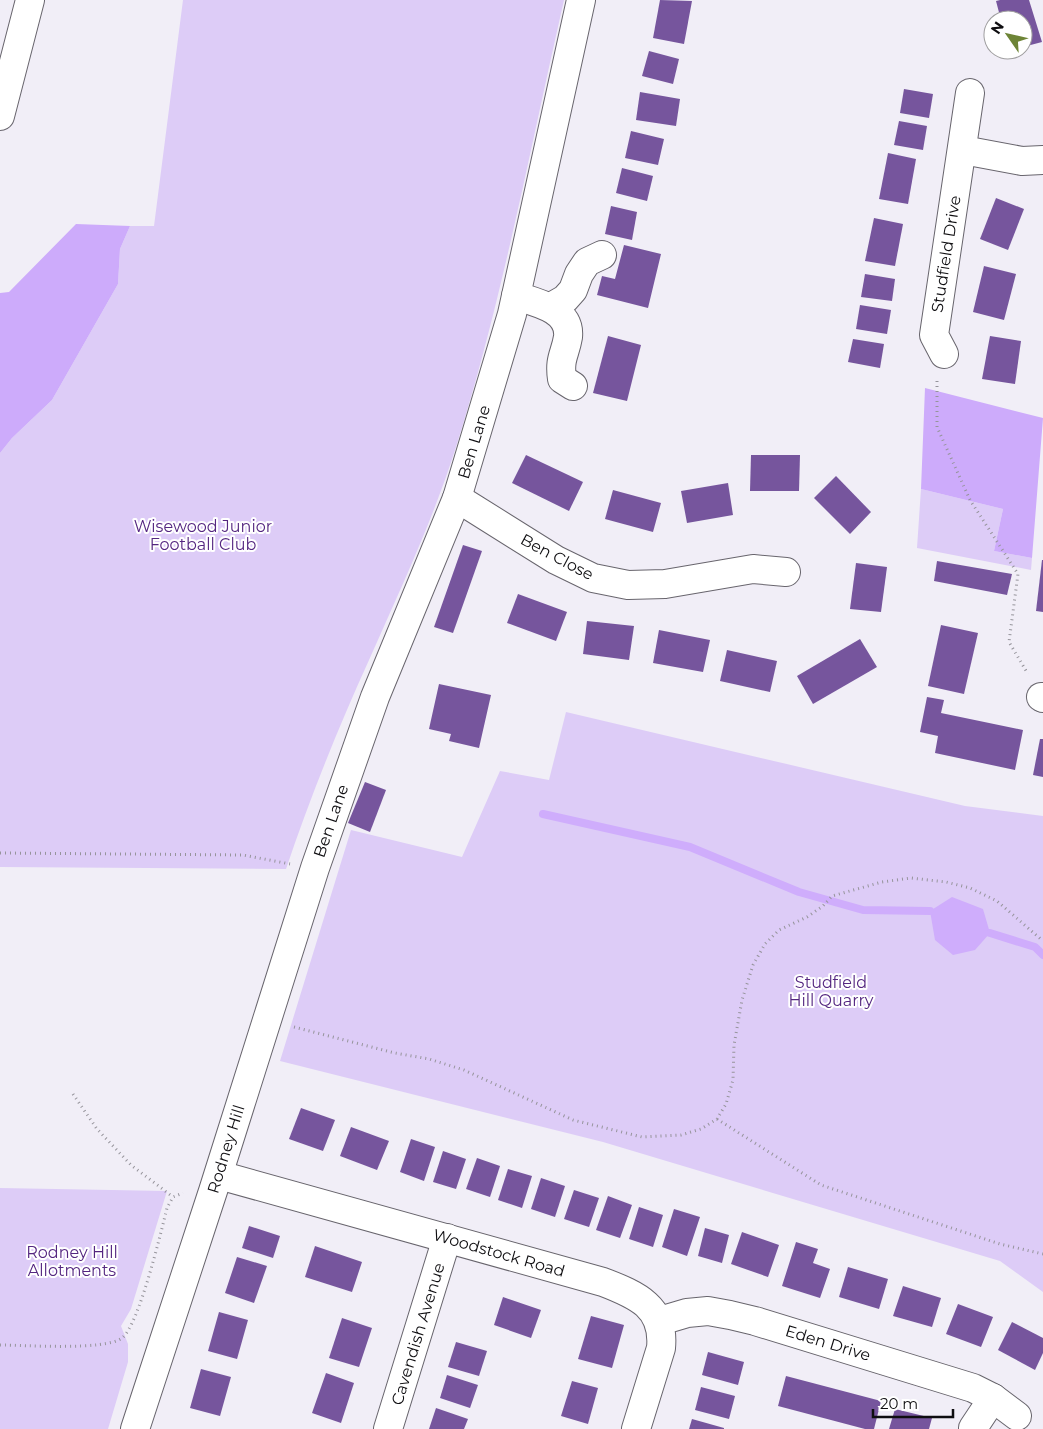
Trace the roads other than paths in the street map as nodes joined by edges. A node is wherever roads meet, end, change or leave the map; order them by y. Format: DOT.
graph roads {
  1 [pos="30,0"];
  2 [pos="581,0"];
  3 [pos="970,93"];
  4 [pos="0,116"];
  5 [pos="962,150"];
  6 [pos="1043,160"];
  7 [pos="602,255"];
  8 [pos="516,296"];
  9 [pos="551,307"];
  10 [pos="944,354"];
  11 [pos="573,386"];
  12 [pos="457,498"];
  13 [pos="786,572"];
  14 [pos="315,868"];
  15 [pos="216,1183"];
  16 [pos="447,1238"];
  17 [pos="660,1321"];
  18 [pos="993,1398"];
  19 [pos="1017,1416"];
  20 [pos="973,1428"];
  21 [pos="134,1429"];
  22 [pos="388,1429"];
  23 [pos="636,1429"];
  1 -- 4 [label="street"];
  2 -- 8 [label="street, Ben Lane"];
  3 -- 5 [label="street, Studfield Drive"];
  5 -- 6 [label="street"];
  5 -- 10 [label="street, Studfield Drive"];
  7 -- 9 [label="street"];
  8 -- 9 [label="street"];
  8 -- 12 [label="street, Ben Lane"];
  9 -- 11 [label="street"];
  12 -- 13 [label="street, Ben Close"];
  12 -- 14 [label="street, Ben Lane"];
  14 -- 15 [label="street, Rodney Hill"];
  15 -- 16 [label="street, Woodstock Road"];
  15 -- 21 [label="street, Rodney Hill"];
  16 -- 17 [label="street, Woodstock Road"];
  16 -- 22 [label="street, Cavendish Avenue"];
  17 -- 18 [label="street, Eden Drive"];
  17 -- 23 [label="street"];
  18 -- 19 [label="street, Eden Drive"];
  18 -- 20 [label="street"];
}
